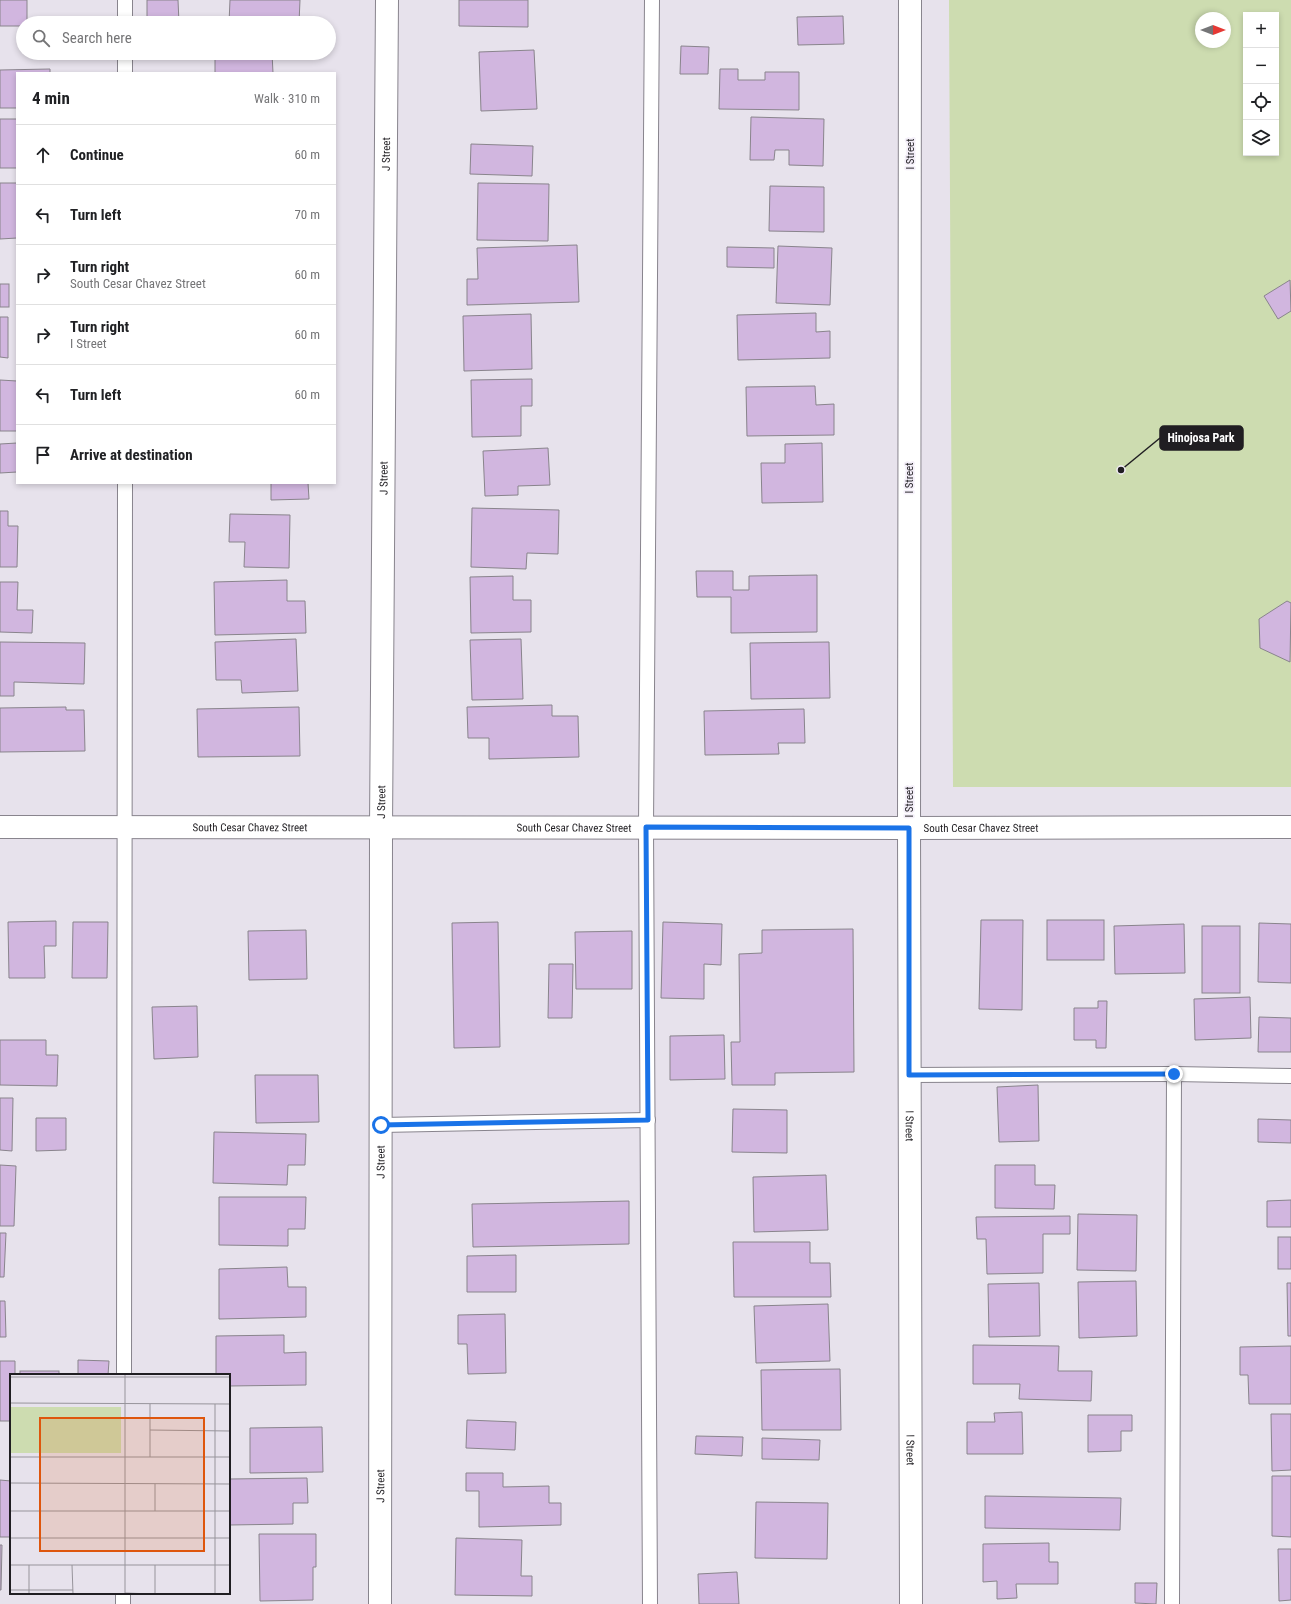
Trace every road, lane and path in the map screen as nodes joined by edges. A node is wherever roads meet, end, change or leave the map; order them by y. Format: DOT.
graph roads {
  1 [pos="125,0"];
  2 [pos="387,0"];
  3 [pos="652,0"];
  4 [pos="910,0"];
  5 [pos="125,16"];
  6 [pos="125,60"];
  7 [pos="125,72"];
  8 [pos="125,484"];
  9 [pos="646,827"];
  10 [pos="1291,827"];
  11 [pos="0,828"];
  12 [pos="125,828"];
  13 [pos="382,828"];
  14 [pos="909,828"];
  15 [pos="1174,1074"];
  16 [pos="909,1075"];
  17 [pos="1291,1076"];
  18 [pos="648,1120"];
  19 [pos="381,1125"];
  20 [pos="124,1374"];
  21 [pos="380,1604"];
  22 [pos="650,1604"];
  23 [pos="911,1604"];
  24 [pos="1172,1604"];
  1 -- 5 [label="lane"];
  2 -- 13 [label="street, J Street"];
  3 -- 9 [label="lane"];
  4 -- 14 [label="street, I Street"];
  6 -- 7 [label="lane"];
  8 -- 12 [label="lane"];
  9 -- 13 [label="street, South Cesar Chavez Street"];
  9 -- 14 [label="street, South Cesar Chavez Street"];
  9 -- 18 [label="lane"];
  10 -- 14 [label="street, South Cesar Chavez Street"];
  11 -- 12 [label="street, South Cesar Chavez Street"];
  12 -- 13 [label="street, South Cesar Chavez Street"];
  12 -- 20 [label="lane"];
  13 -- 19 [label="street, J Street"];
  14 -- 16 [label="street, I Street"];
  15 -- 16 [label="lane"];
  15 -- 17 [label="lane"];
  15 -- 24 [label="lane"];
  16 -- 23 [label="street, I Street"];
  18 -- 19 [label="lane"];
  18 -- 22 [label="lane"];
  19 -- 21 [label="street, J Street"];
}
